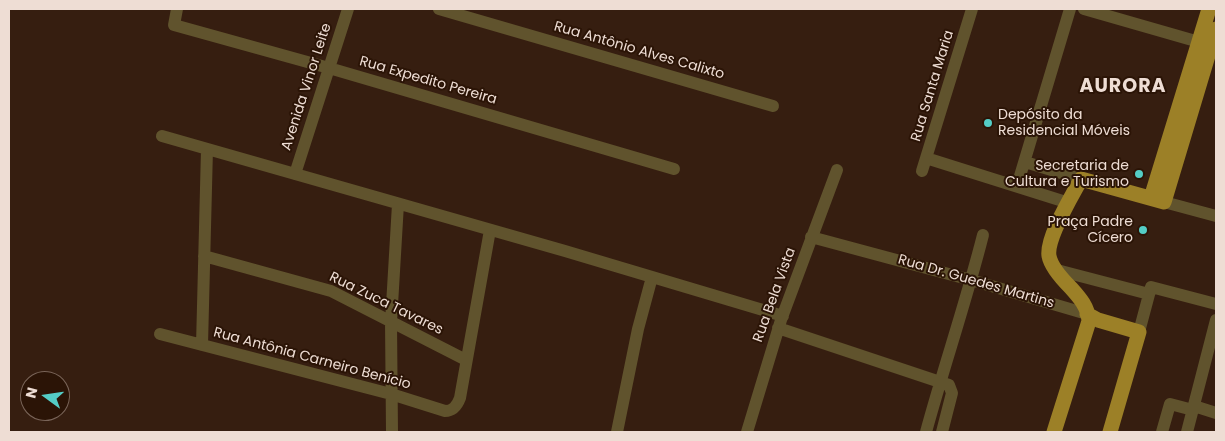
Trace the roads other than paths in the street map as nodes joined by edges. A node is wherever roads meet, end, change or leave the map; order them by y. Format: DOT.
graph roads {
  1 [pos="177,9"];
  2 [pos="348,9"];
  3 [pos="439,9"];
  4 [pos="972,9"];
  5 [pos="1070,9"];
  6 [pos="1084,9"];
  7 [pos="1210,9"];
  8 [pos="1216,29"];
  9 [pos="1209,45"];
  10 [pos="329,68"];
  11 [pos="773,106"];
  12 [pos="162,136"];
  13 [pos="207,149"];
  14 [pos="926,158"];
  15 [pos="1025,162"];
  16 [pos="674,168"];
  17 [pos="837,170"];
  18 [pos="922,172"];
  19 [pos="295,174"];
  20 [pos="1081,179"];
  21 [pos="1017,186"];
  22 [pos="1157,200"];
  23 [pos="1069,203"];
  24 [pos="398,204"];
  25 [pos="1216,216"];
  26 [pos="490,230"];
  27 [pos="983,235"];
  28 [pos="812,237"];
  29 [pos="204,256"];
  30 [pos="1057,270"];
  31 [pos="652,277"];
  32 [pos="971,280"];
  33 [pos="1150,290"];
  34 [pos="1216,303"];
  35 [pos="1088,314"];
  36 [pos="1216,320"];
  37 [pos="780,322"];
  38 [pos="391,323"];
  39 [pos="1139,332"];
  40 [pos="160,334"];
  41 [pos="202,345"];
  42 [pos="1212,352"];
  43 [pos="466,360"];
  44 [pos="940,381"];
  45 [pos="391,394"];
  46 [pos="1193,408"];
  47 [pos="1216,413"];
  48 [pos="392,432"];
  49 [pos="617,432"];
  50 [pos="747,432"];
  51 [pos="926,432"];
  52 [pos="942,432"];
  53 [pos="1054,432"];
  54 [pos="1110,432"];
  55 [pos="1162,432"];
  56 [pos="1188,432"];
  1 -- 10 [label="street, Rua Expedito Pereira"];
  2 -- 10 [label="street, Avenida Vinor Leite"];
  3 -- 11 [label="street, Rua Antônio Alves Calixto"];
  4 -- 14 [label="street, Rua Santa Maria"];
  5 -- 15 [label="street"];
  6 -- 9 [label="street"];
  7 -- 9 [label="main road"];
  8 -- 9 [label="main road"];
  9 -- 22 [label="main road"];
  10 -- 16 [label="street, Rua Expedito Pereira"];
  10 -- 19 [label="street, Avenida Vinor Leite"];
  12 -- 13 [label="street"];
  13 -- 19 [label="street"];
  13 -- 29 [label="street"];
  14 -- 18 [label="street, Rua Santa Maria"];
  14 -- 21 [label="street"];
  15 -- 20 [label="street"];
  15 -- 21 [label="street"];
  17 -- 28 [label="street, Rua Bela Vista"];
  19 -- 24 [label="street"];
  20 -- 22 [label="main road"];
  20 -- 23 [label="main road"];
  21 -- 23 [label="street"];
  22 -- 25 [label="street"];
  23 -- 30 [label="main road"];
  24 -- 26 [label="street"];
  24 -- 38 [label="street"];
  26 -- 31 [label="street"];
  26 -- 43 [label="street"];
  27 -- 32 [label="street"];
  28 -- 32 [label="street, Rua Dr. Guedes Martins"];
  28 -- 37 [label="street, Rua Bela Vista"];
  29 -- 38 [label="street, Rua Zuca Tavares"];
  29 -- 41 [label="street"];
  30 -- 33 [label="street"];
  30 -- 35 [label="main road"];
  31 -- 37 [label="street"];
  31 -- 49 [label="street"];
  32 -- 35 [label="street, Rua Dr. Guedes Martins"];
  32 -- 44 [label="street"];
  33 -- 34 [label="street"];
  33 -- 39 [label="street"];
  35 -- 39 [label="main road, Rua Dr. Guedes Martins"];
  35 -- 53 [label="main road"];
  36 -- 42 [label="street"];
  37 -- 44 [label="street"];
  37 -- 50 [label="street, Rua Bela Vista"];
  38 -- 43 [label="street, Rua Zuca Tavares"];
  38 -- 45 [label="street"];
  39 -- 54 [label="main road"];
  40 -- 41 [label="street, Rua Antônia Carneiro Benício"];
  41 -- 45 [label="street, Rua Antônia Carneiro Benício"];
  42 -- 46 [label="street"];
  43 -- 45 [label="street, Rua Antônia Carneiro Benício"];
  44 -- 51 [label="street"];
  44 -- 52 [label="street"];
  45 -- 48 [label="street"];
  46 -- 47 [label="street"];
  46 -- 55 [label="street"];
  46 -- 56 [label="street"];
}
